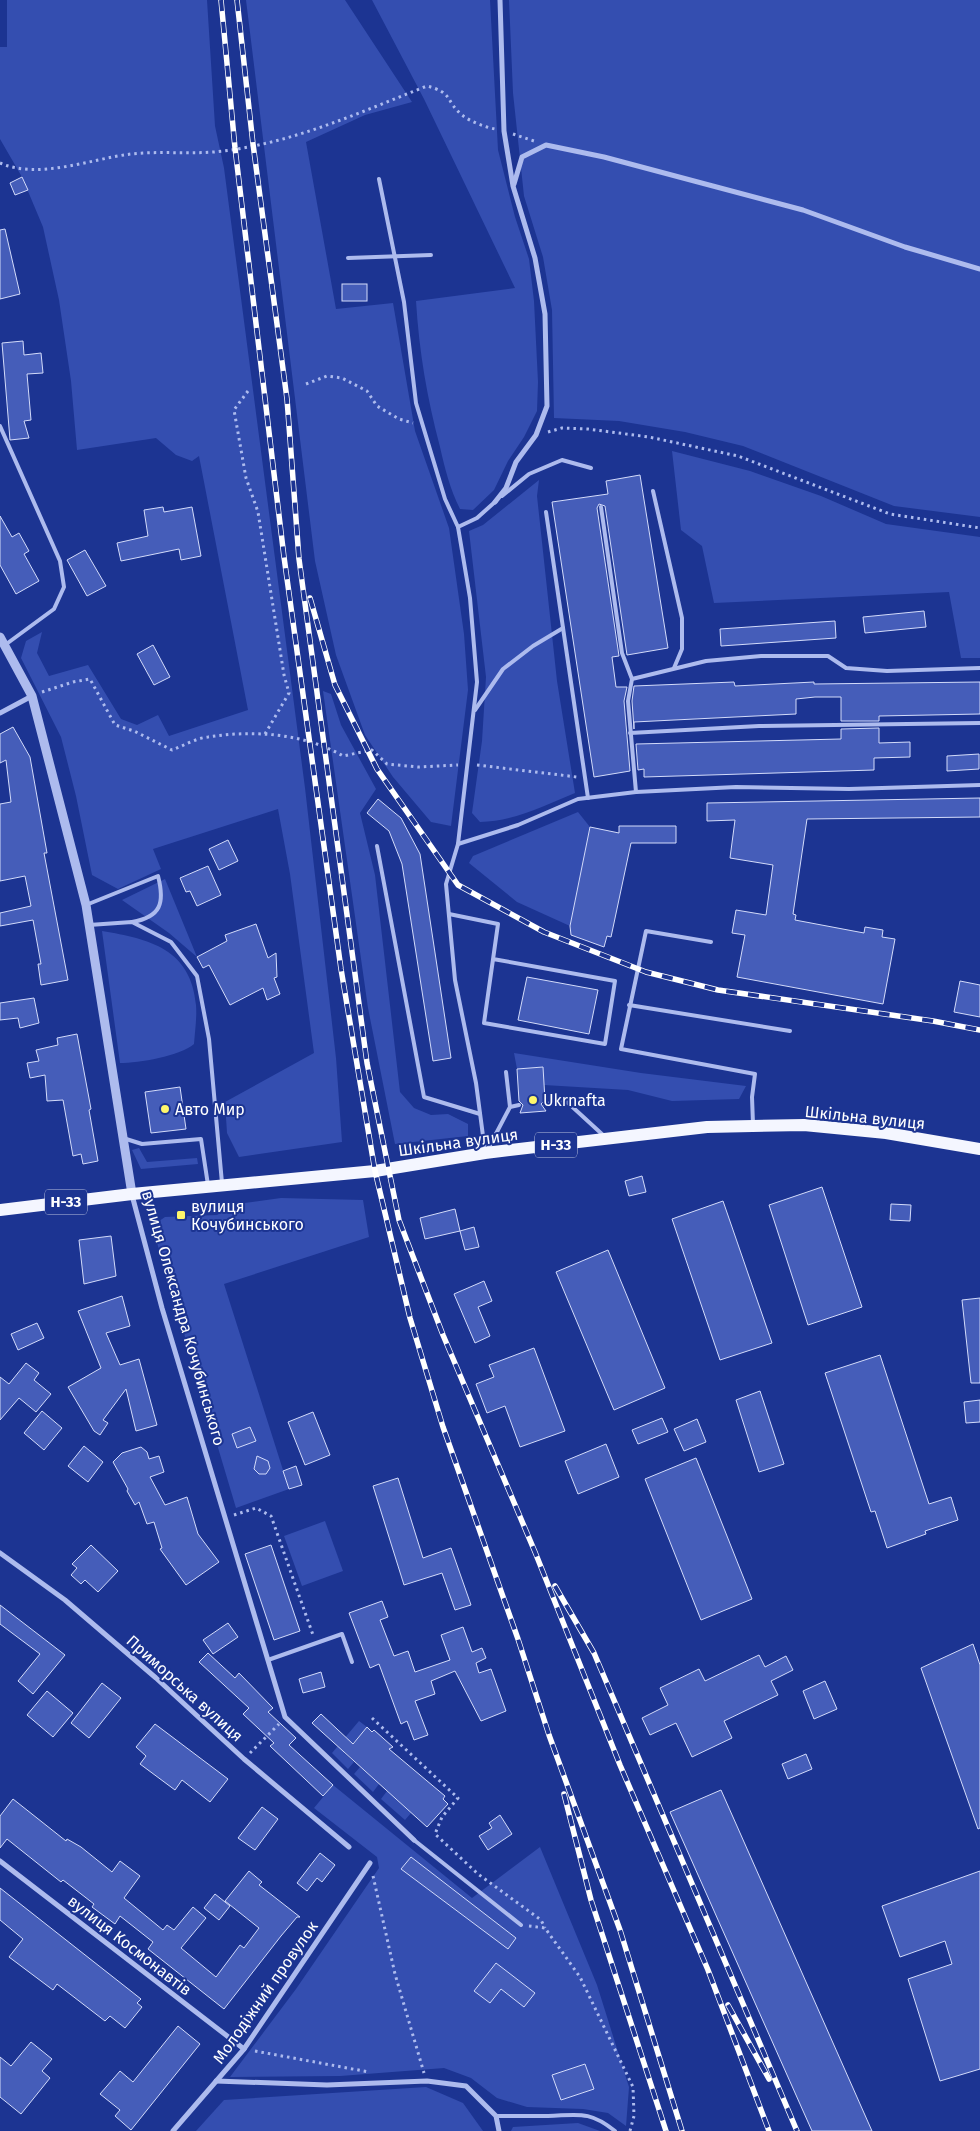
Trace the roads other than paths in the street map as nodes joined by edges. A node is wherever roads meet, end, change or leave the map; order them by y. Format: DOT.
graph roads {
  1 [pos="500,0"];
  2 [pos="379,179"];
  3 [pos="513,186"];
  4 [pos="431,255"];
  5 [pos="348,258"];
  6 [pos="394,258"];
  7 [pos="980,269"];
  8 [pos="0,426"];
  9 [pos="591,468"];
  10 [pos="653,491"];
  11 [pos="495,502"];
  12 [pos="601,506"];
  13 [pos="546,512"];
  14 [pos="458,527"];
  15 [pos="563,628"];
  16 [pos="0,636"];
  17 [pos="5,645"];
  18 [pos="674,668"];
  19 [pos="980,668"];
  20 [pos="632,679"];
  21 [pos="32,696"];
  22 [pos="474,712"];
  23 [pos="0,713"];
  24 [pos="980,724"];
  25 [pos="630,733"];
  26 [pos="980,785"];
  27 [pos="636,792"];
  28 [pos="588,798"];
  29 [pos="458,844"];
  30 [pos="377,846"];
  31 [pos="86,905"];
  32 [pos="449,914"];
  33 [pos="132,922"];
  34 [pos="89,925"];
  35 [pos="711,942"];
  36 [pos="493,959"];
  37 [pos="629,1005"];
  38 [pos="790,1031"];
  39 [pos="506,1072"];
  40 [pos="546,1104"];
  41 [pos="519,1105"];
  42 [pos="510,1106"];
  43 [pos="480,1114"];
  44 [pos="753,1126"];
  45 [pos="123,1138"];
  46 [pos="607,1139"];
  47 [pos="980,1149"];
  48 [pos="485,1153"];
  49 [pos="222,1185"];
  50 [pos="208,1187"];
  51 [pos="132,1194"];
  52 [pos="0,1210"];
  53 [pos="0,1553"];
  54 [pos="268,1660"];
  55 [pos="352,1662"];
  56 [pos="414,1840"];
  57 [pos="349,1848"];
  58 [pos="0,1861"];
  59 [pos="370,1863"];
  60 [pos="521,1925"];
  61 [pos="244,2049"];
  62 [pos="216,2081"];
  63 [pos="496,2116"];
  64 [pos="173,2131"];
  65 [pos="499,2131"];
  66 [pos="615,2131"];
  1 -- 3 [label="street"];
  2 -- 6 [label="lane"];
  3 -- 7 [label="street"];
  3 -- 11 [label="street"];
  4 -- 6 [label="lane"];
  5 -- 6 [label="lane"];
  6 -- 14 [label="lane"];
  8 -- 17 [label="lane"];
  9 -- 11 [label="lane"];
  10 -- 18 [label="lane"];
  11 -- 14 [label="lane"];
  12 -- 20 [label="lane"];
  13 -- 15 [label="lane"];
  14 -- 22 [label="lane"];
  15 -- 22 [label="lane"];
  15 -- 28 [label="lane"];
  16 -- 17 [label="street, вулиця Олександра Кочубинського"];
  17 -- 21 [label="street, вулиця Олександра Кочубинського"];
  18 -- 19 [label="lane"];
  18 -- 20 [label="lane"];
  20 -- 25 [label="lane"];
  21 -- 23 [label="street"];
  21 -- 31 [label="street, вулиця Олександра Кочубинського"];
  22 -- 29 [label="lane"];
  24 -- 25 [label="lane"];
  25 -- 27 [label="lane"];
  26 -- 27 [label="lane"];
  27 -- 28 [label="lane"];
  28 -- 29 [label="lane"];
  29 -- 32 [label="lane"];
  30 -- 43 [label="lane"];
  31 -- 33 [label="lane"];
  31 -- 34 [label="street, вулиця Олександра Кочубинського"];
  32 -- 36 [label="lane"];
  32 -- 43 [label="lane"];
  33 -- 34 [label="lane"];
  33 -- 49 [label="lane"];
  34 -- 45 [label="street, вулиця Олександра Кочубинського"];
  35 -- 37 [label="lane"];
  36 -- 36 [label="lane"];
  37 -- 38 [label="lane"];
  37 -- 44 [label="lane"];
  39 -- 42 [label="lane"];
  40 -- 46 [label="lane"];
  41 -- 42 [label="lane"];
  42 -- 48 [label="lane"];
  43 -- 48 [label="lane"];
  44 -- 46 [label="main road, Шкільна вулиця / Н-33"];
  44 -- 47 [label="main road, Шкільна вулиця / Н-33"];
  45 -- 50 [label="lane"];
  45 -- 51 [label="street, вулиця Олександра Кочубинського"];
  46 -- 48 [label="main road, Шкільна вулиця / Н-33"];
  48 -- 49 [label="main road, Шкільна вулиця / Н-33"];
  49 -- 50 [label="main road, Шкільна вулиця / Н-33"];
  50 -- 51 [label="main road, Шкільна вулиця / Н-33"];
  51 -- 52 [label="main road, Шкільна вулиця / Н-33"];
  51 -- 54 [label="street, вулиця Олександра Кочубинського"];
  53 -- 57 [label="street, Приморська вулиця"];
  54 -- 55 [label="lane"];
  54 -- 56 [label="street, вулиця Олександра Кочубинського"];
  56 -- 60 [label="lane"];
  58 -- 61 [label="street, вулиця Космонавтів"];
  59 -- 61 [label="street, Молодіжний провулок"];
  61 -- 62 [label="street, Молодіжний провулок"];
  62 -- 63 [label="street"];
  62 -- 64 [label="street, Молодіжний провулок"];
  63 -- 65 [label="street"];
  63 -- 66 [label="lane"];
}
